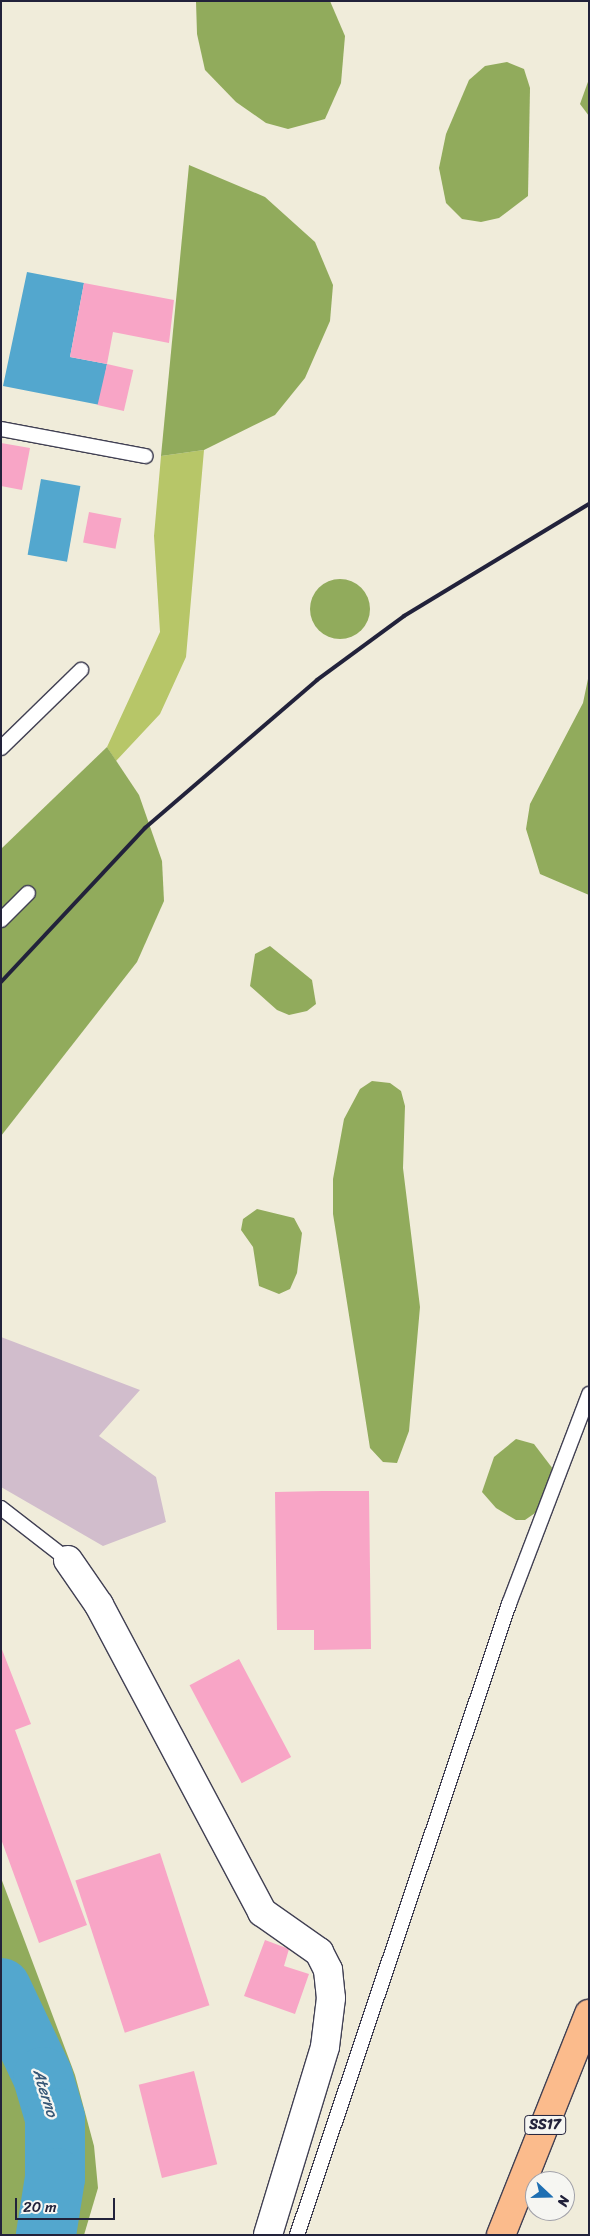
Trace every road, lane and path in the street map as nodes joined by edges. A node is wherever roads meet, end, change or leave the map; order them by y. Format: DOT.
graph roads {
  1 [pos="1,429"];
  2 [pos="145,456"];
  3 [pos="81,670"];
  4 [pos="1,748"];
  5 [pos="28,893"];
  6 [pos="1,920"];
  7 [pos="589,1394"];
  8 [pos="1,1508"];
  9 [pos="68,1560"];
  10 [pos="589,2014"];
  11 [pos="268,2235"];
  12 [pos="297,2235"];
  13 [pos="501,2235"];
  1 -- 2 [label="lane"];
  3 -- 4 [label="lane"];
  5 -- 6 [label="lane"];
  7 -- 12 [label="lane"];
  8 -- 9 [label="lane"];
  9 -- 11 [label="street"];
  10 -- 13 [label="main road, SS17"];
}
